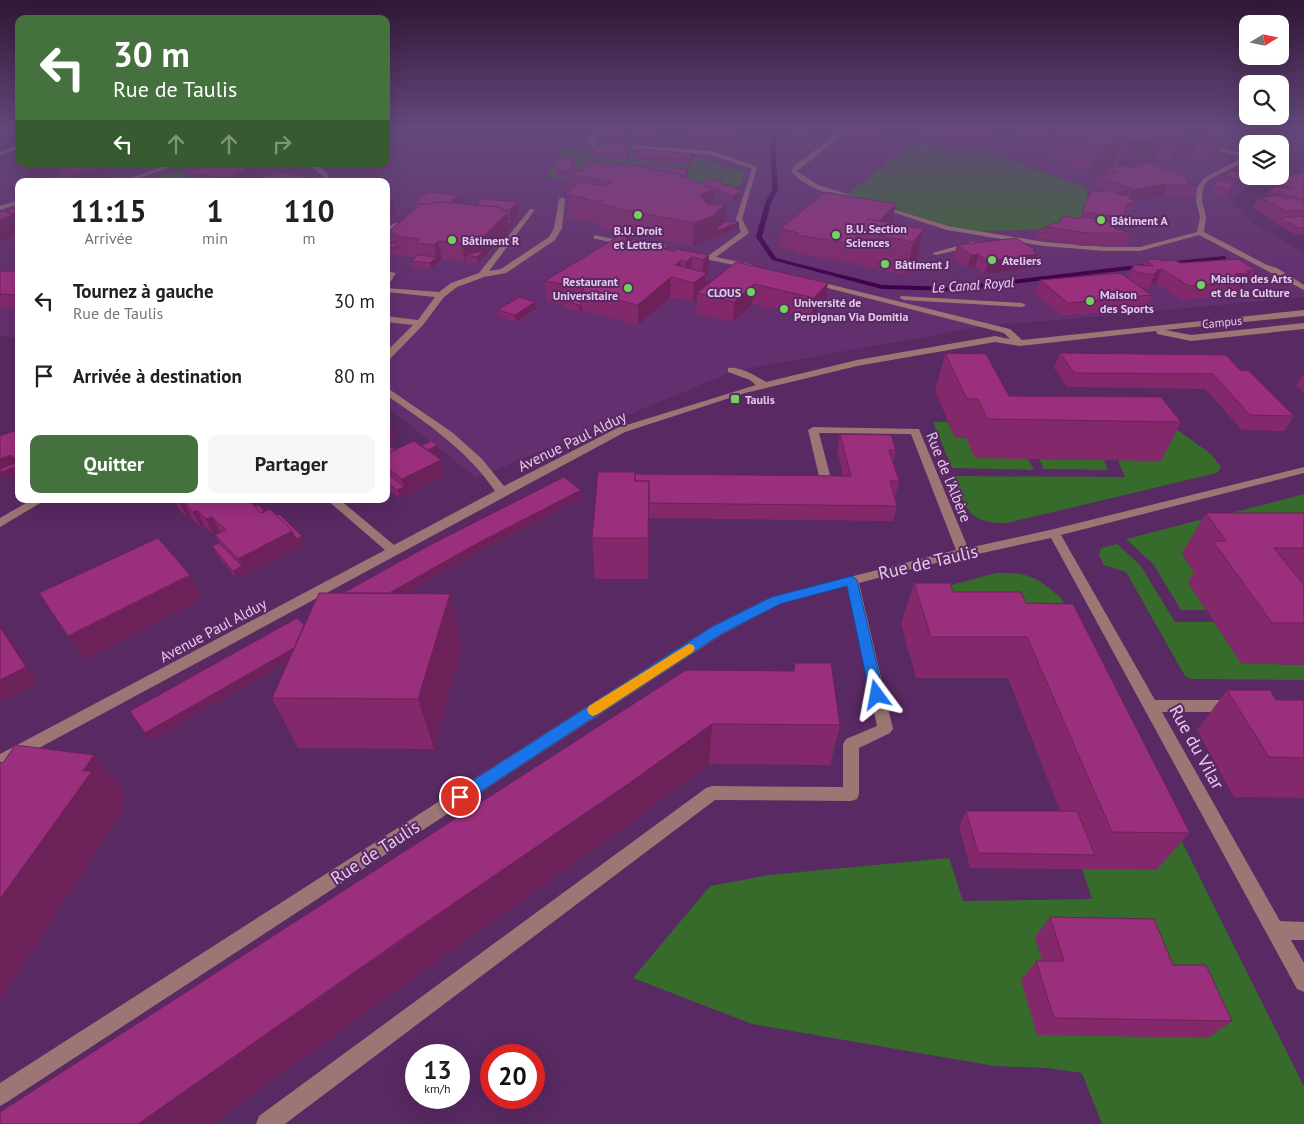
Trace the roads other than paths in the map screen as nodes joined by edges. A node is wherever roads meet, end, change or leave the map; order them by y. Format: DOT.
graph roads {
  1 [pos="751,179"];
  2 [pos="802,179"];
  3 [pos="1206,179"];
  4 [pos="562,199"];
  5 [pos="15,203"];
  6 [pos="0,208"];
  7 [pos="532,210"];
  8 [pos="397,224"];
  9 [pos="390,230"];
  10 [pos="1200,233"];
  11 [pos="597,237"];
  12 [pos="999,238"];
  13 [pos="632,246"];
  14 [pos="936,253"];
  15 [pos="679,257"];
  16 [pos="710,258"];
  17 [pos="1264,267"];
  18 [pos="762,269"];
  19 [pos="482,275"];
  20 [pos="800,278"];
  21 [pos="1304,288"];
  22 [pos="390,290"];
  23 [pos="442,295"];
  24 [pos="1304,296"];
  25 [pos="874,297"];
  26 [pos="1022,305"];
  27 [pos="1304,313"];
  28 [pos="390,319"];
  29 [pos="420,322"];
  30 [pos="1304,326"];
  31 [pos="1143,329"];
  32 [pos="1020,343"];
  33 [pos="390,354"];
  34 [pos="731,370"];
  35 [pos="763,386"];
  36 [pos="390,393"];
  37 [pos="1304,470"];
  38 [pos="805,479"];
  39 [pos="502,492"];
  40 [pos="34,503"];
  41 [pos="337,503"];
  42 [pos="0,524"];
  43 [pos="1054,533"];
  44 [pos="393,550"];
  45 [pos="964,554"];
  46 [pos="852,580"];
  47 [pos="1151,706"];
  48 [pos="1247,706"];
  49 [pos="0,762"];
  50 [pos="1276,930"];
  51 [pos="1304,931"];
  52 [pos="1304,982"];
  53 [pos="0,1095"];
  54 [pos="267,1124"];
  1 -- 16 [label="street"];
  2 -- 12 [label="street"];
  3 -- 10 [label="street"];
  4 -- 19 [label="street"];
  5 -- 6 [label="street"];
  7 -- 19 [label="street"];
  8 -- 9 [label="street"];
  10 -- 12 [label="street"];
  10 -- 17 [label="street"];
  11 -- 13 [label="street"];
  12 -- 14 [label="street"];
  15 -- 16 [label="street"];
  16 -- 18 [label="street"];
  17 -- 21 [label="street"];
  17 -- 24 [label="street"];
  19 -- 23 [label="street"];
  20 -- 25 [label="street"];
  22 -- 23 [label="street"];
  23 -- 29 [label="street"];
  25 -- 26 [label="street"];
  25 -- 32 [label="street"];
  27 -- 31 [label="street, Avenue Paul Alduy"];
  28 -- 29 [label="street"];
  29 -- 33 [label="street"];
  30 -- 31 [label="street, Campus"];
  31 -- 32 [label="street, Avenue Paul Alduy"];
  32 -- 35 [label="street, Avenue Paul Alduy"];
  34 -- 35 [label="street"];
  35 -- 39 [label="street, Avenue Paul Alduy"];
  36 -- 39 [label="street"];
  37 -- 43 [label="street, Rue de Taulis"];
  38 -- 45 [label="street, Rue de l'Albère"];
  39 -- 44 [label="street, Avenue Paul Alduy"];
  40 -- 42 [label="street"];
  41 -- 44 [label="street"];
  43 -- 45 [label="street, Rue de Taulis"];
  43 -- 47 [label="street, Rue du Vilar"];
  44 -- 49 [label="street, Avenue Paul Alduy"];
  45 -- 46 [label="street, Rue de Taulis"];
  46 -- 53 [label="street, Rue de Taulis"];
  46 -- 54 [label="street"];
  47 -- 48 [label="street"];
  47 -- 50 [label="street, Rue du Vilar"];
  50 -- 51 [label="street"];
  50 -- 52 [label="street, Rue du Vilar"];
}
